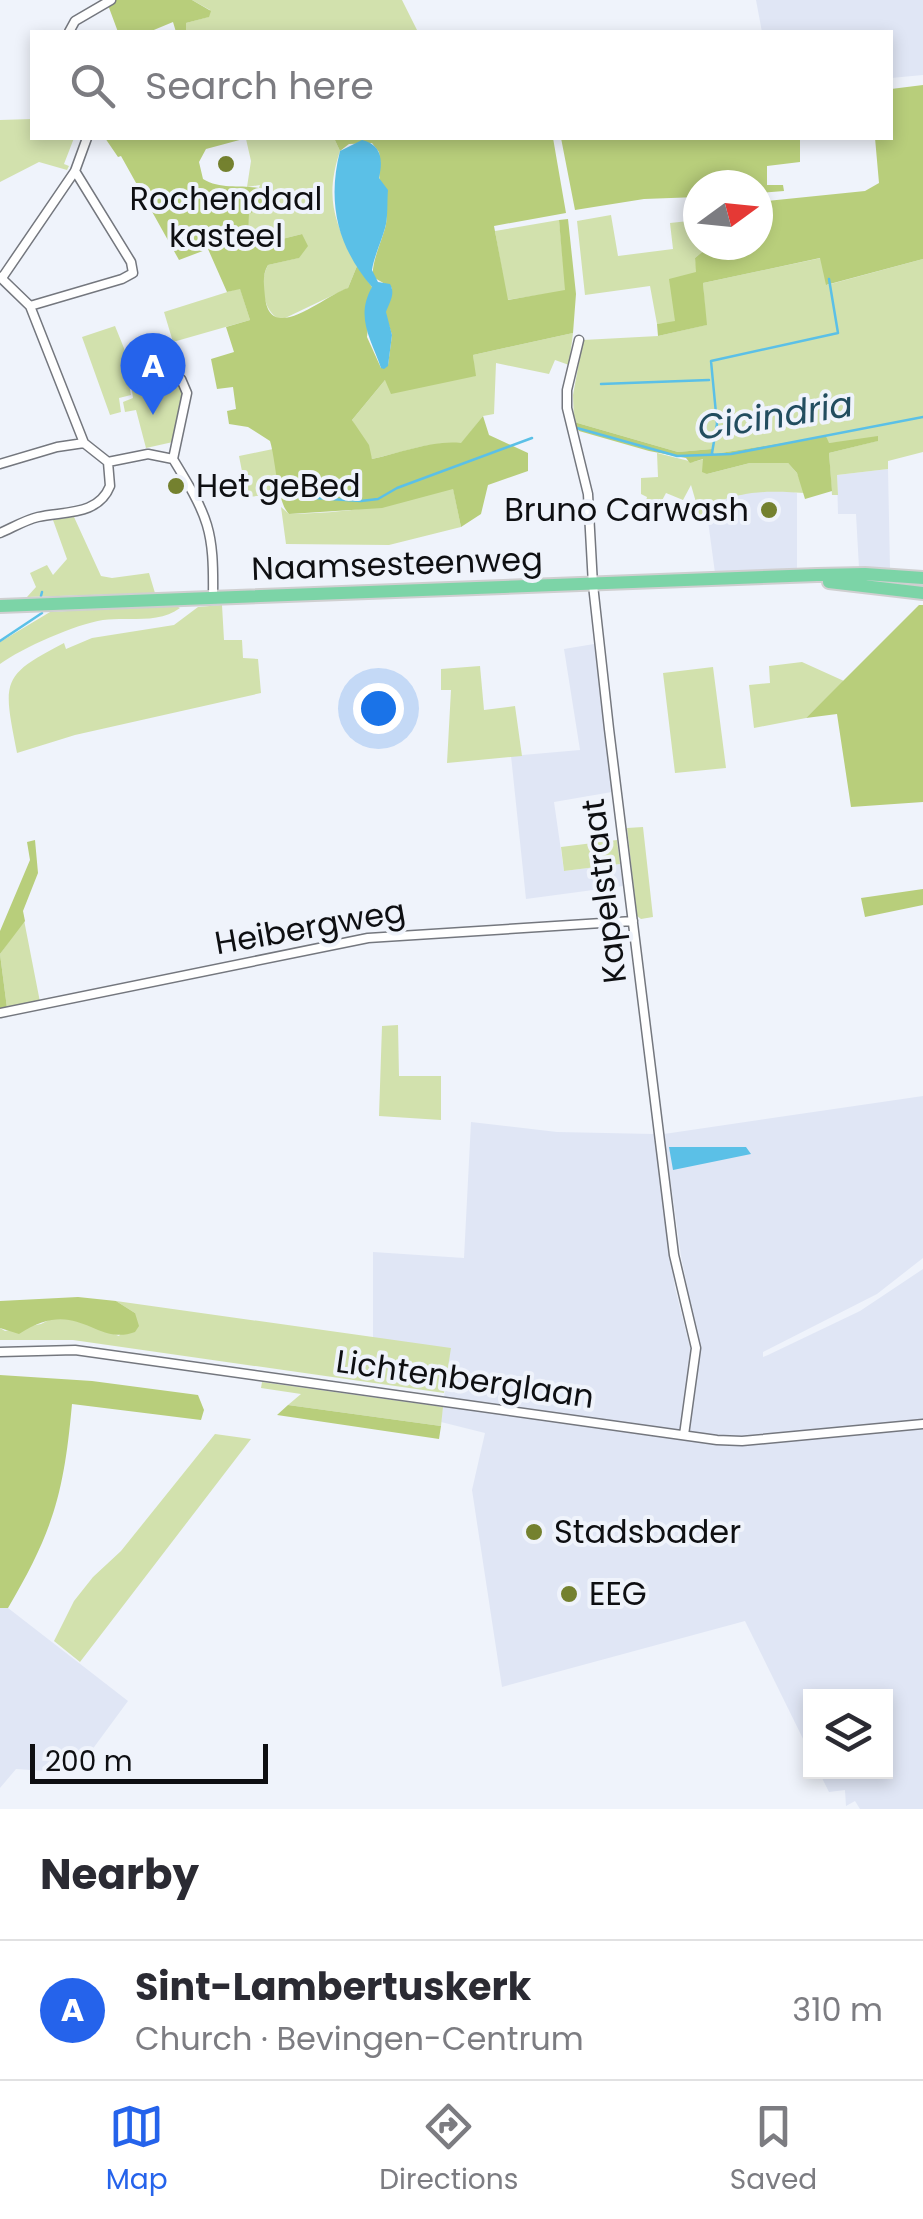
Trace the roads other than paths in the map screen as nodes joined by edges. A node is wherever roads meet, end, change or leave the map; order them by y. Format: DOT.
graph roads {
  1 [pos="111,0"];
  2 [pos="70,30"];
  3 [pos="86,140"];
  4 [pos="75,171"];
  5 [pos="1,278"];
  6 [pos="30,306"];
  7 [pos="579,340"];
  8 [pos="180,379"];
  9 [pos="84,444"];
  10 [pos="173,459"];
  11 [pos="108,462"];
  12 [pos="0,464"];
  13 [pos="0,533"];
  14 [pos="796,578"];
  15 [pos="923,578"];
  16 [pos="594,585"];
  17 [pos="923,593"];
  18 [pos="213,598"];
  19 [pos="0,606"];
  20 [pos="633,921"];
  21 [pos="0,1013"];
  22 [pos="0,1352"];
  23 [pos="923,1424"];
  24 [pos="684,1436"];
  1 -- 2 [label="street"];
  3 -- 4 [label="street"];
  4 -- 5 [label="street"];
  4 -- 6 [label="street"];
  5 -- 6 [label="street"];
  6 -- 9 [label="street"];
  7 -- 16 [label="street, Kapelstraat"];
  8 -- 10 [label="street"];
  9 -- 11 [label="street"];
  9 -- 12 [label="street"];
  10 -- 11 [label="street"];
  10 -- 18 [label="street"];
  11 -- 13 [label="street"];
  14 -- 15 [label="main road, Naamsesteenweg"];
  14 -- 16 [label="main road, Naamsesteenweg"];
  14 -- 17 [label="main road, Naamsesteenweg"];
  16 -- 18 [label="main road, Naamsesteenweg"];
  16 -- 20 [label="street, Kapelstraat"];
  18 -- 19 [label="main road, Naamsesteenweg"];
  20 -- 21 [label="street, Heibergweg"];
  20 -- 24 [label="street, Kapelstraat"];
  22 -- 24 [label="street, Lichtenberglaan"];
  23 -- 24 [label="street, Lichtenberglaan"];
}
